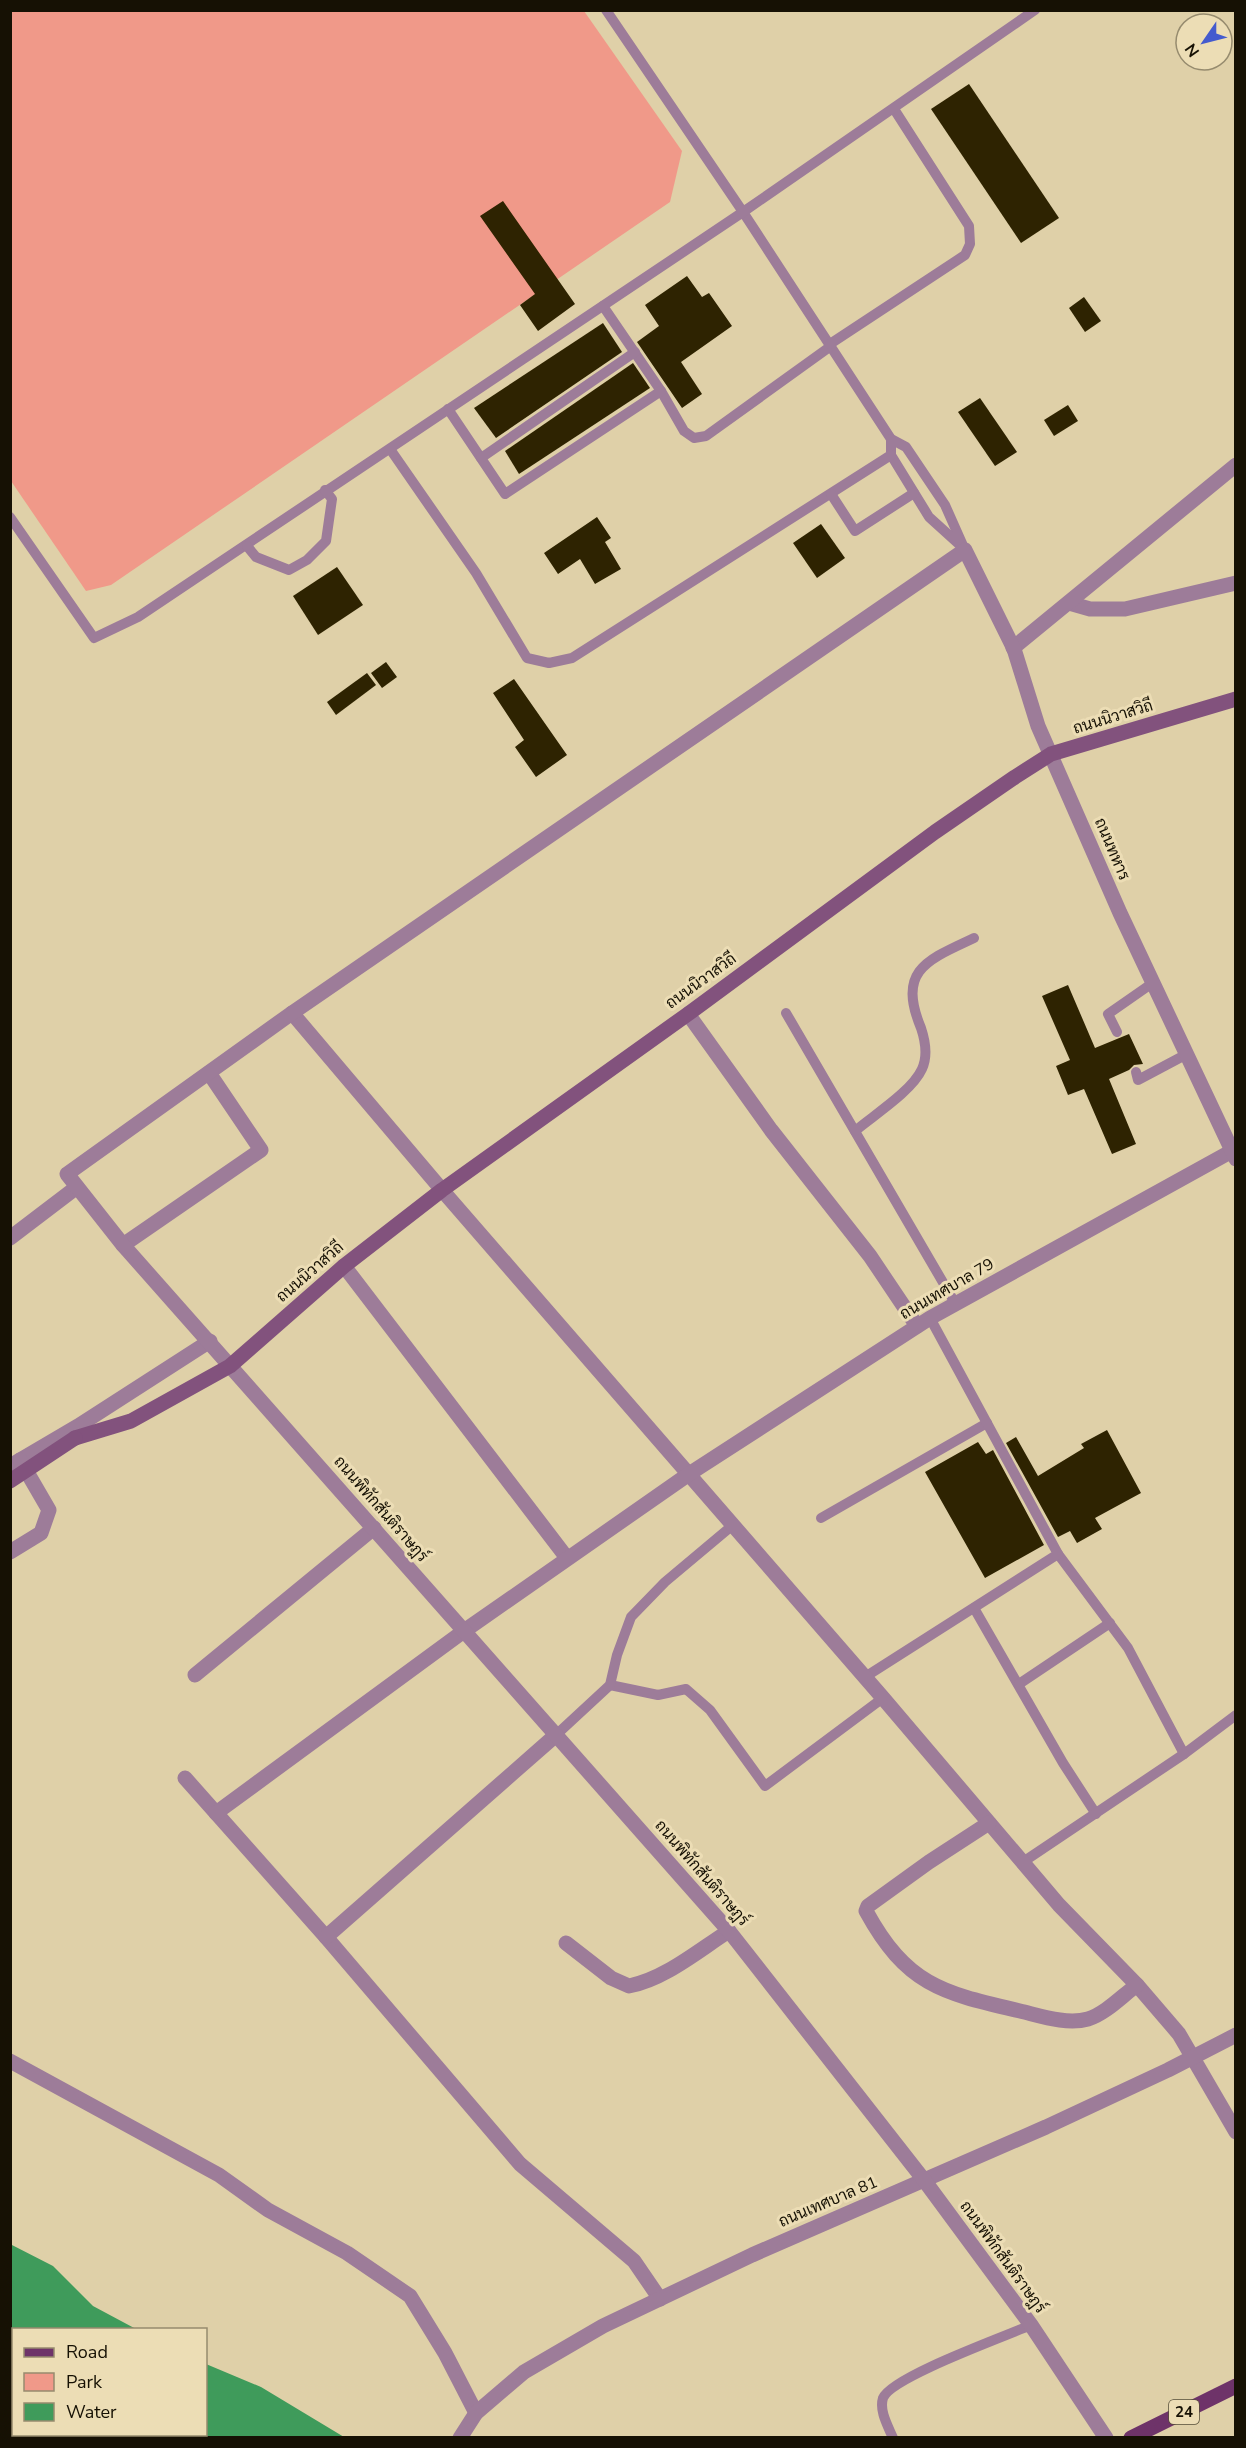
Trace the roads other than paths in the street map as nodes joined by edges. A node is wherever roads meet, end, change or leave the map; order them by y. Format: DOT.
graph roads {
  1 [pos="606,10"];
  2 [pos="1035,10"];
  3 [pos="894,109"];
  4 [pos="744,212"];
  5 [pos="603,306"];
  6 [pos="830,345"];
  7 [pos="635,352"];
  8 [pos="661,391"];
  9 [pos="448,409"];
  10 [pos="891,439"];
  11 [pos="390,449"];
  12 [pos="891,455"];
  13 [pos="482,458"];
  14 [pos="1236,465"];
  15 [pos="325,490"];
  16 [pos="914,493"];
  17 [pos="831,494"];
  18 [pos="10,517"];
  19 [pos="247,546"];
  20 [pos="965,550"];
  21 [pos="1236,583"];
  22 [pos="1069,603"];
  23 [pos="1013,648"];
  24 [pos="1236,699"];
  25 [pos="1051,754"];
  26 [pos="974,938"];
  27 [pos="1154,982"];
  28 [pos="292,1013"];
  29 [pos="786,1013"];
  30 [pos="688,1014"];
  31 [pos="1117,1032"];
  32 [pos="1187,1054"];
  33 [pos="1136,1072"];
  34 [pos="208,1073"];
  35 [pos="855,1131"];
  36 [pos="1234,1155"];
  37 [pos="77,1187"];
  38 [pos="442,1190"];
  39 [pos="10,1238"];
  40 [pos="123,1245"];
  41 [pos="344,1266"];
  42 [pos="955,1303"];
  43 [pos="923,1322"];
  44 [pos="210,1341"];
  45 [pos="230,1366"];
  46 [pos="987,1423"];
  47 [pos="15,1463"];
  48 [pos="689,1474"];
  49 [pos="10,1481"];
  50 [pos="821,1518"];
  51 [pos="733,1526"];
  52 [pos="374,1528"];
  53 [pos="10,1552"];
  54 [pos="1059,1554"];
  55 [pos="567,1558"];
  56 [pos="974,1608"];
  57 [pos="1110,1623"];
  58 [pos="464,1631"];
  59 [pos="195,1675"];
  60 [pos="865,1677"];
  61 [pos="1019,1684"];
  62 [pos="610,1685"];
  63 [pos="883,1698"];
  64 [pos="1236,1714"];
  65 [pos="556,1735"];
  66 [pos="1184,1754"];
  67 [pos="185,1778"];
  68 [pos="216,1813"];
  69 [pos="1096,1814"];
  70 [pos="989,1823"];
  71 [pos="1023,1862"];
  72 [pos="729,1930"];
  73 [pos="326,1937"];
  74 [pos="566,1942"];
  75 [pos="1137,1985"];
  76 [pos="1236,2035"];
  77 [pos="1192,2058"];
  78 [pos="10,2061"];
  79 [pos="1236,2132"];
  80 [pos="924,2180"];
  81 [pos="660,2299"];
  82 [pos="1031,2325"];
  83 [pos="1236,2386"];
  84 [pos="476,2413"];
  85 [pos="460,2438"];
  86 [pos="893,2438"];
  87 [pos="1106,2438"];
  88 [pos="1131,2438"];
  1 -- 4 [label="lane"];
  2 -- 3 [label="lane"];
  3 -- 4 [label="lane"];
  3 -- 6 [label="lane"];
  4 -- 5 [label="lane"];
  4 -- 6 [label="lane"];
  5 -- 7 [label="lane"];
  5 -- 9 [label="lane"];
  6 -- 8 [label="lane"];
  6 -- 10 [label="lane"];
  7 -- 8 [label="lane"];
  7 -- 13 [label="lane"];
  8 -- 13 [label="lane"];
  9 -- 11 [label="lane"];
  9 -- 13 [label="lane"];
  10 -- 12 [label="lane"];
  10 -- 20 [label="lane"];
  11 -- 15 [label="lane"];
  11 -- 17 [label="lane"];
  12 -- 16 [label="lane"];
  12 -- 17 [label="lane"];
  14 -- 22 [label="street"];
  15 -- 19 [label="lane"];
  15 -- 19 [label="lane"];
  16 -- 17 [label="lane"];
  16 -- 20 [label="lane"];
  18 -- 19 [label="lane"];
  20 -- 23 [label="street, ถนนทหาร"];
  20 -- 28 [label="street"];
  21 -- 22 [label="street"];
  22 -- 23 [label="street"];
  23 -- 25 [label="street, ถนนทหาร"];
  24 -- 25 [label="main road, ถนนนิวาสวิถี"];
  25 -- 27 [label="street, ถนนทหาร"];
  25 -- 30 [label="main road, ถนนนิวาสวิถี"];
  26 -- 35 [label="lane"];
  27 -- 31 [label="lane"];
  27 -- 32 [label="street, ถนนทหาร"];
  28 -- 34 [label="street"];
  28 -- 38 [label="street"];
  29 -- 35 [label="lane"];
  30 -- 38 [label="main road, ถนนนิวาสวิถี"];
  30 -- 43 [label="street"];
  32 -- 33 [label="lane"];
  32 -- 36 [label="street, ถนนทหาร"];
  34 -- 37 [label="street"];
  34 -- 40 [label="street"];
  35 -- 42 [label="lane"];
  36 -- 42 [label="street, ถนนเทศบาล 79"];
  37 -- 39 [label="street"];
  37 -- 40 [label="street, ถนนพิทักสันติราษฎร์"];
  38 -- 41 [label="main road, ถนนนิวาสวิถี"];
  38 -- 48 [label="street"];
  40 -- 44 [label="street, ถนนพิทักสันติราษฎร์"];
  41 -- 45 [label="main road, ถนนนิวาสวิถี"];
  41 -- 55 [label="street"];
  42 -- 43 [label="street, ถนนเทศบาล 79"];
  43 -- 46 [label="lane"];
  43 -- 48 [label="street, ถนนเทศบาล 79"];
  44 -- 45 [label="street, ถนนพิทักสันติราษฎร์"];
  44 -- 47 [label="street"];
  45 -- 49 [label="main road, ถนนนิวาสวิถี, bridge"];
  45 -- 52 [label="street, ถนนพิทักสันติราษฎร์"];
  46 -- 50 [label="lane"];
  46 -- 54 [label="lane"];
  47 -- 53 [label="street"];
  48 -- 51 [label="street"];
  48 -- 55 [label="street, ถนนเทศบาล 79"];
  51 -- 60 [label="street"];
  51 -- 62 [label="lane"];
  52 -- 58 [label="street, ถนนพิทักสันติราษฎร์"];
  52 -- 59 [label="street"];
  54 -- 56 [label="lane"];
  54 -- 57 [label="lane"];
  55 -- 58 [label="street, ถนนเทศบาล 79"];
  56 -- 60 [label="lane"];
  56 -- 61 [label="lane"];
  57 -- 61 [label="lane"];
  57 -- 66 [label="lane"];
  58 -- 65 [label="street, ถนนพิทักสันติราษฎร์"];
  58 -- 68 [label="street, ถนนเทศบาล 79"];
  60 -- 63 [label="street"];
  61 -- 69 [label="lane"];
  62 -- 63 [label="lane"];
  62 -- 65 [label="lane"];
  63 -- 70 [label="street"];
  64 -- 66 [label="lane"];
  65 -- 72 [label="street, ถนนพิทักสันติราษฎร์"];
  65 -- 73 [label="street"];
  66 -- 69 [label="lane"];
  67 -- 68 [label="street"];
  68 -- 73 [label="street"];
  69 -- 71 [label="lane"];
  70 -- 71 [label="street"];
  70 -- 75 [label="street"];
  71 -- 75 [label="street"];
  72 -- 74 [label="street"];
  72 -- 80 [label="street, ถนนพิทักสันติราษฎร์"];
  73 -- 81 [label="street"];
  75 -- 77 [label="street"];
  76 -- 77 [label="street, ถนนเทศบาล 81"];
  77 -- 79 [label="street"];
  77 -- 80 [label="street, ถนนเทศบาล 81"];
  78 -- 84 [label="street"];
  80 -- 81 [label="street, ถนนเทศบาล 81"];
  80 -- 82 [label="street, ถนนพิทักสันติราษฎร์"];
  81 -- 84 [label="street, ถนนเทศบาล 81"];
  82 -- 86 [label="lane"];
  82 -- 87 [label="street, ถนนพิทักสันติราษฎร์"];
  83 -- 88 [label="main road, 24"];
  84 -- 85 [label="street, ถนนเทศบาล 81"];
}
